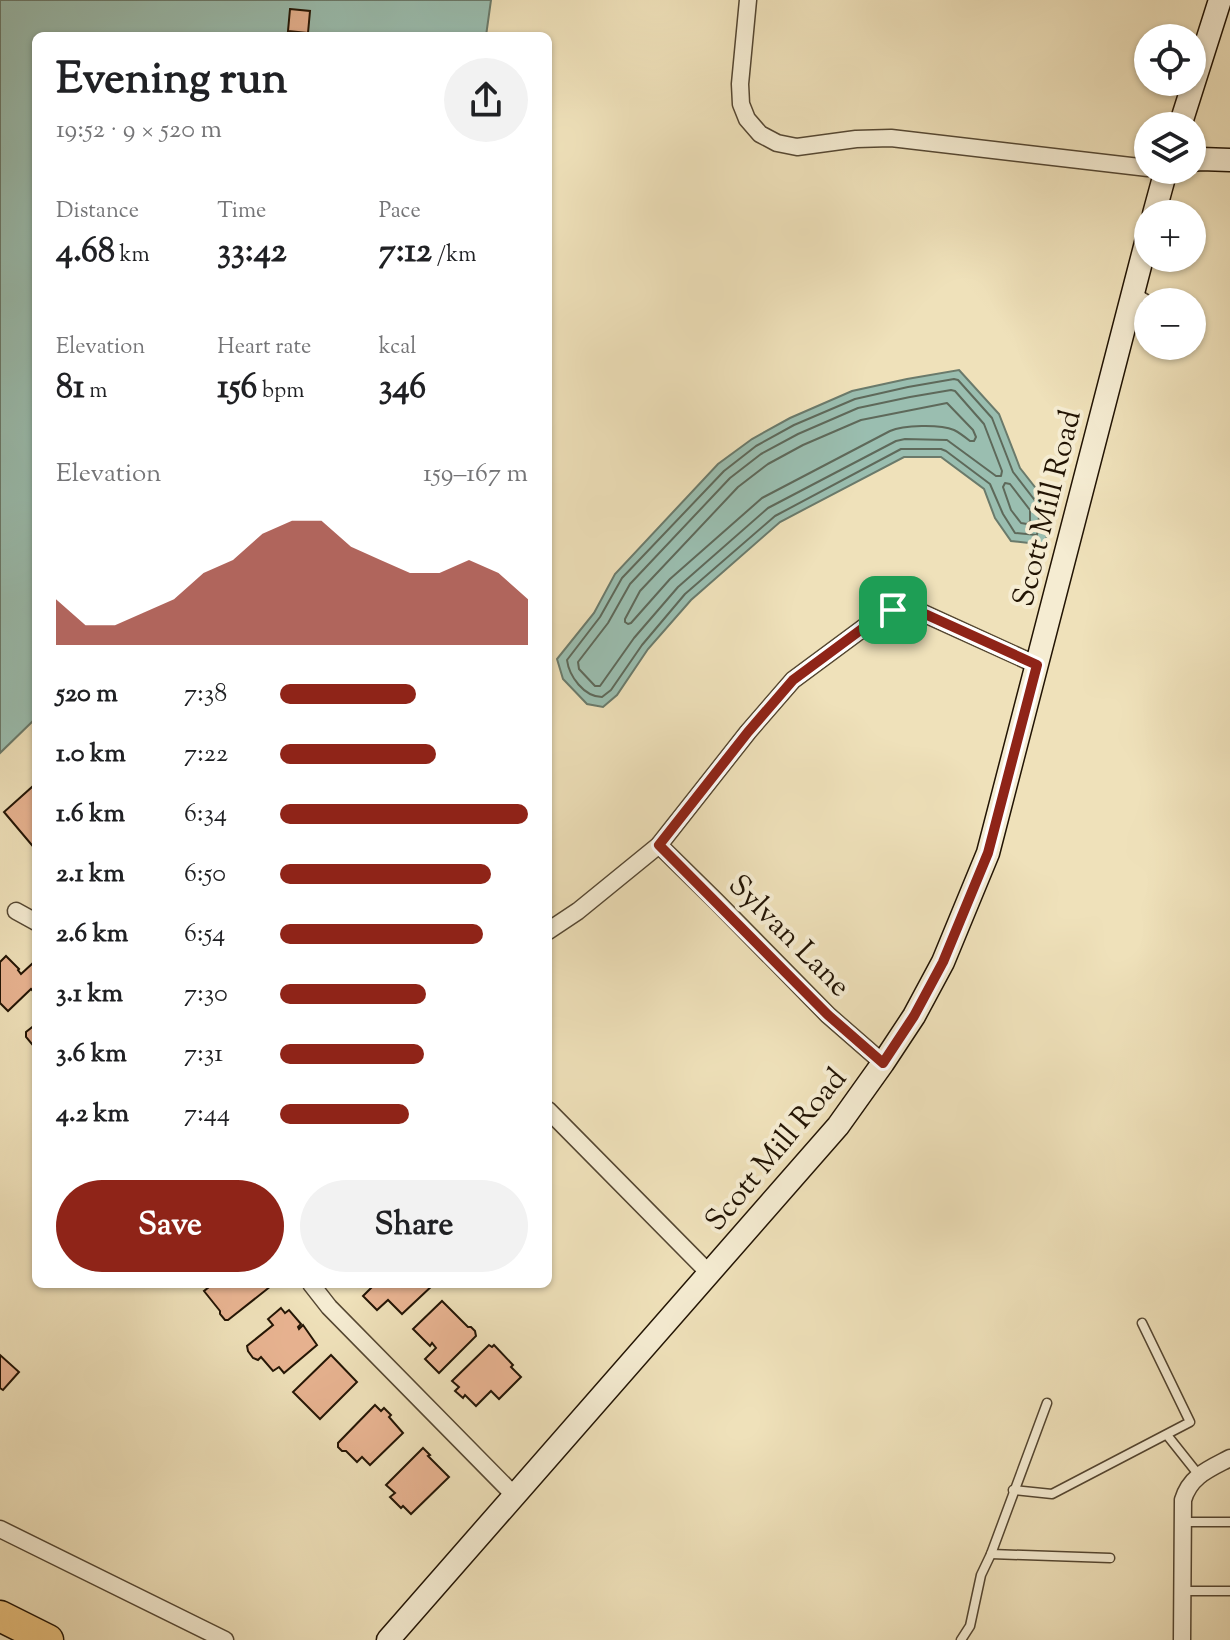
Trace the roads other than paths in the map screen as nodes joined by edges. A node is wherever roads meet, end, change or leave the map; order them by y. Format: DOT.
graph roads {
  1 [pos="748,0"];
  2 [pos="1220,0"];
  3 [pos="1184,112"];
  4 [pos="1206,159"];
  5 [pos="1230,160"];
  6 [pos="1134,166"];
  7 [pos="1134,324"];
  8 [pos="1037,665"];
  9 [pos="659,845"];
  10 [pos="16,911"];
  11 [pos="32,920"];
  12 [pos="552,928"];
  13 [pos="883,1063"];
  14 [pos="552,1114"];
  15 [pos="710,1274"];
  16 [pos="314,1288"];
  17 [pos="1142,1323"];
  18 [pos="1047,1403"];
  19 [pos="1167,1435"];
  20 [pos="1230,1458"];
  21 [pos="1198,1474"];
  22 [pos="1013,1490"];
  23 [pos="515,1496"];
  24 [pos="1183,1522"];
  25 [pos="1230,1522"];
  26 [pos="0,1529"];
  27 [pos="991,1554"];
  28 [pos="1110,1558"];
  29 [pos="1183,1591"];
  30 [pos="1230,1591"];
  31 [pos="0,1616"];
  32 [pos="48,1640"];
  33 [pos="225,1640"];
  34 [pos="388,1640"];
  35 [pos="961,1640"];
  36 [pos="1182,1640"];
  1 -- 6 [label="street"];
  2 -- 3 [label="street"];
  4 -- 5 [label="street"];
  7 -- 8 [label="street, Scott Mill Road"];
  8 -- 9 [label="street"];
  8 -- 13 [label="street, Scott Mill Road"];
  9 -- 12 [label="street"];
  9 -- 13 [label="street, Sylvan Lane"];
  10 -- 11 [label="street"];
  13 -- 15 [label="street, Scott Mill Road"];
  14 -- 15 [label="street"];
  15 -- 23 [label="street, Scott Mill Road"];
  16 -- 23 [label="street"];
  17 -- 19 [label="lane"];
  18 -- 22 [label="lane"];
  19 -- 21 [label="lane"];
  19 -- 22 [label="lane"];
  20 -- 21 [label="street"];
  21 -- 24 [label="street"];
  22 -- 27 [label="lane"];
  23 -- 34 [label="street, Scott Mill Road"];
  24 -- 25 [label="lane"];
  24 -- 29 [label="street"];
  26 -- 33 [label="street"];
  27 -- 28 [label="lane"];
  27 -- 35 [label="lane"];
  29 -- 30 [label="lane"];
  29 -- 36 [label="street"];
  31 -- 32 [label="highway"];
}
